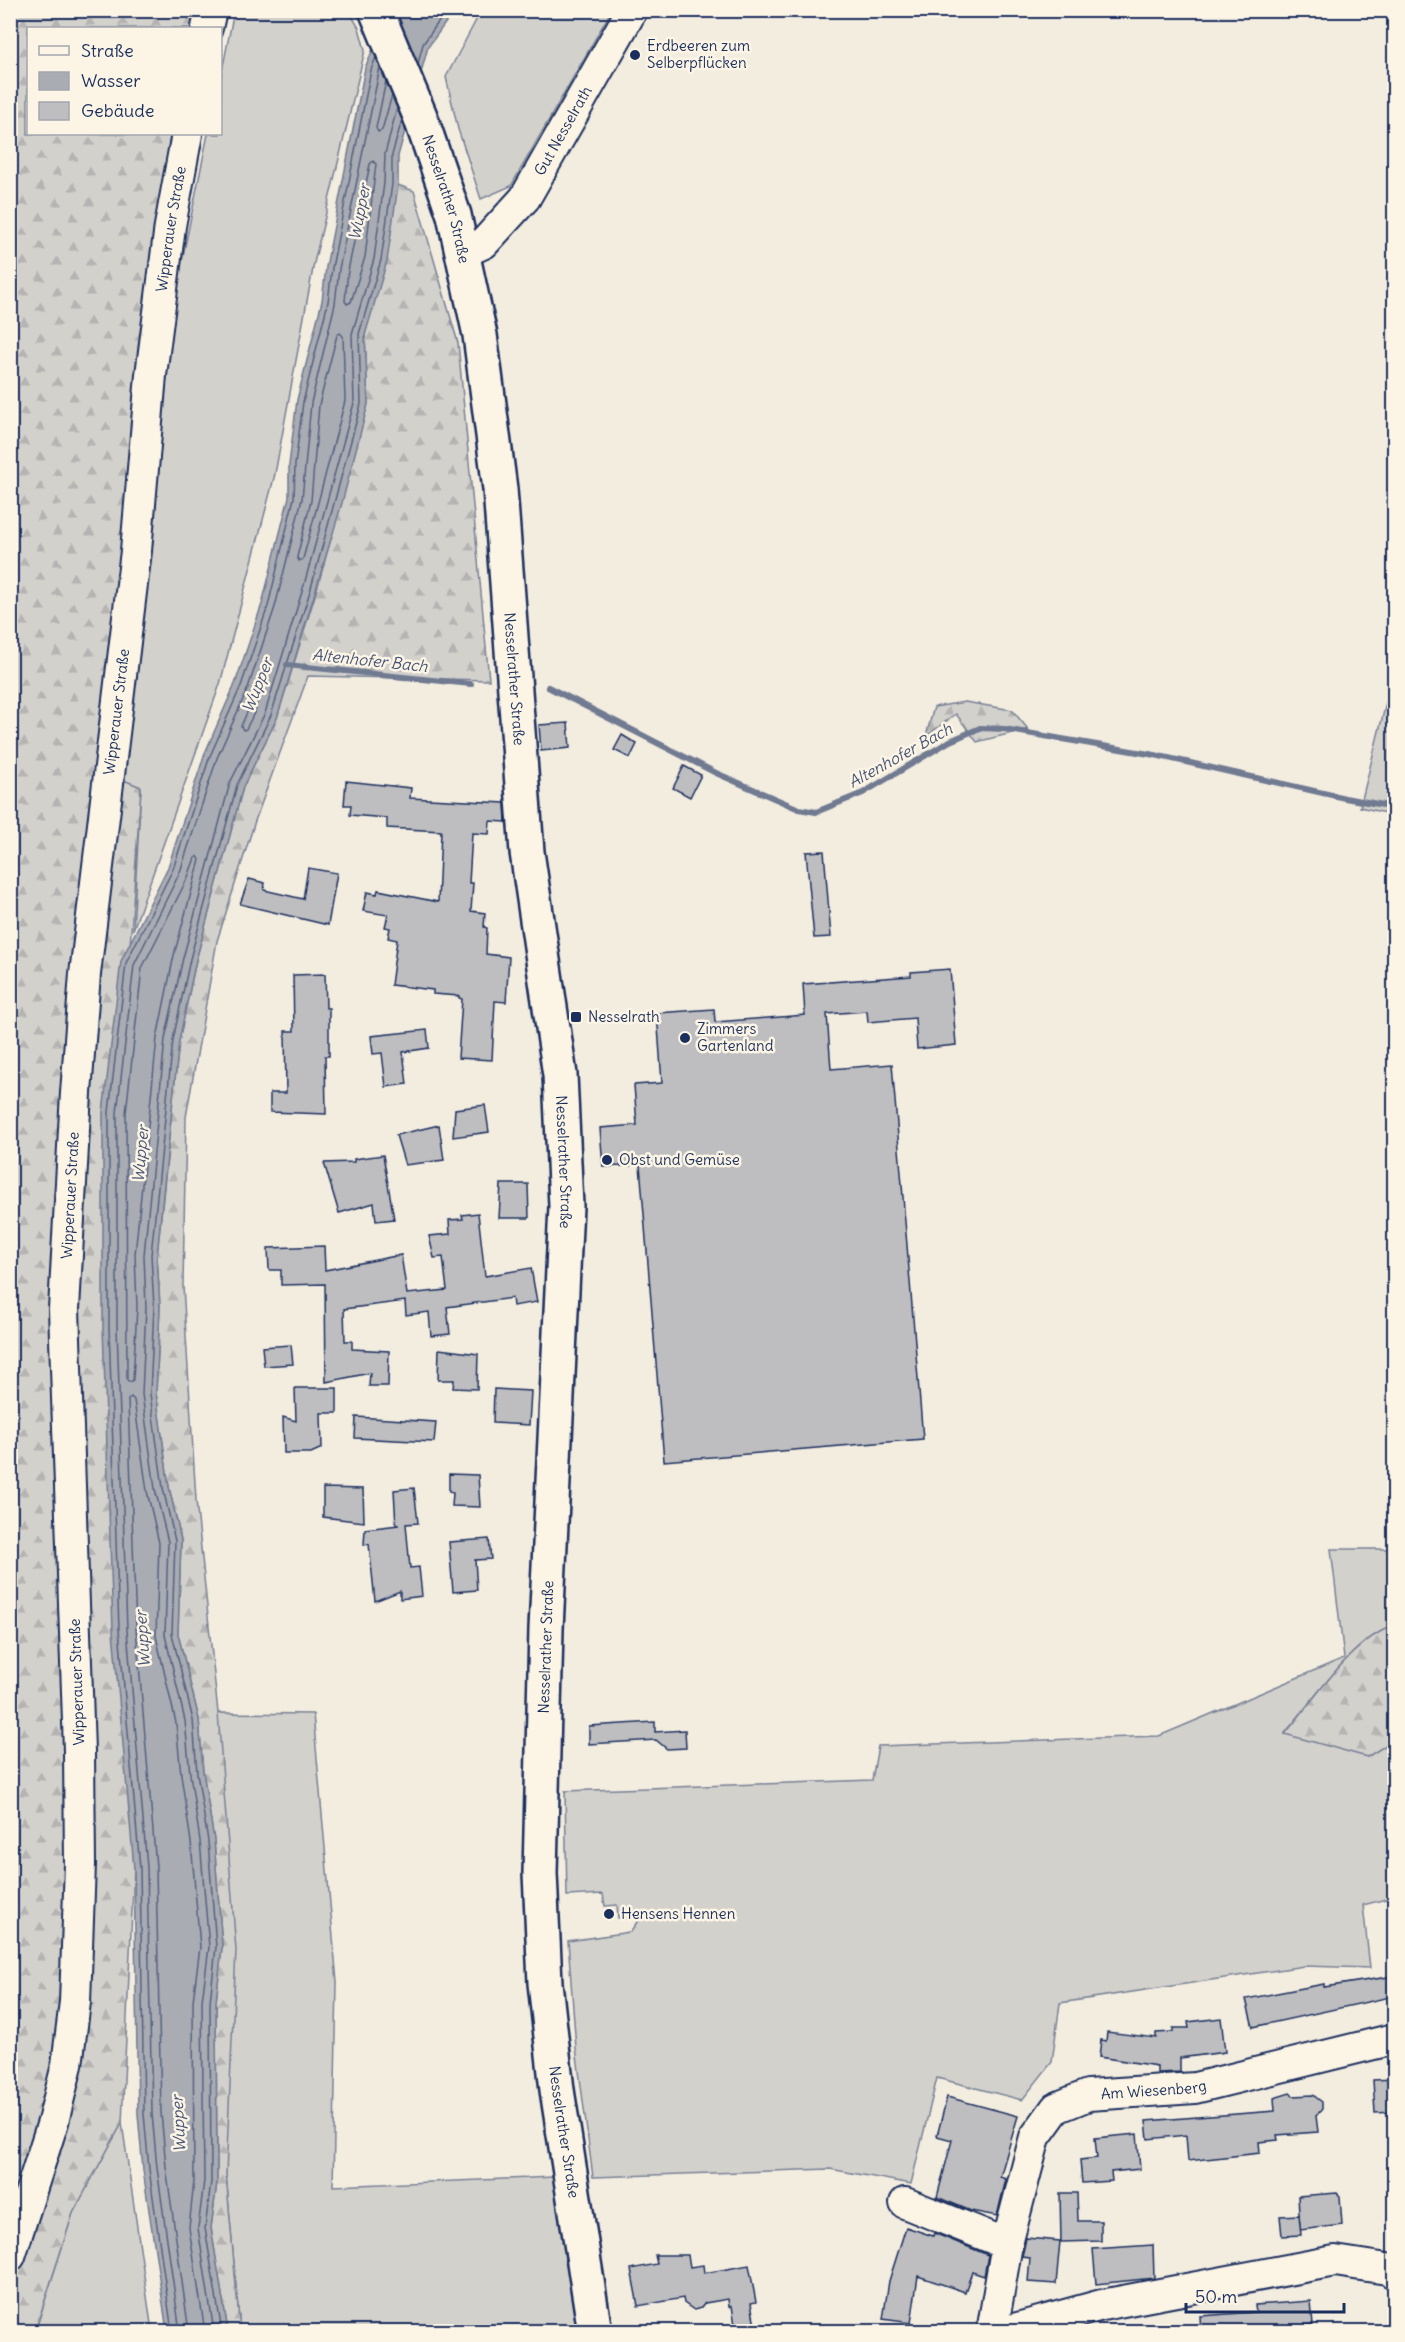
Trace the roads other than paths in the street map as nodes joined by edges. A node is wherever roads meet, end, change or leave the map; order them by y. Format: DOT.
graph roads {
  1 [pos="211,10"];
  2 [pos="375,10"];
  3 [pos="632,10"];
  4 [pos="207,27"];
  5 [pos="187,135"];
  6 [pos="474,248"];
  7 [pos="1395,2038"];
  8 [pos="905,2204"];
  9 [pos="1007,2244"];
  10 [pos="10,2256"];
  11 [pos="1395,2273"];
  12 [pos="595,2331"];
  13 [pos="992,2331"];
  14 [pos="1003,2331"];
  1 -- 4 [label="street"];
  2 -- 6 [label="main road, Nesselrather Straße"];
  3 -- 6 [label="street, Gut Nesselrath"];
  5 -- 10 [label="street, Wipperauer Straße"];
  6 -- 12 [label="main road, Nesselrather Straße"];
  7 -- 9 [label="street, Am Wiesenberg"];
  8 -- 9 [label="street"];
  9 -- 13 [label="street, Am Wiesenberg"];
  11 -- 14 [label="street"];
}
